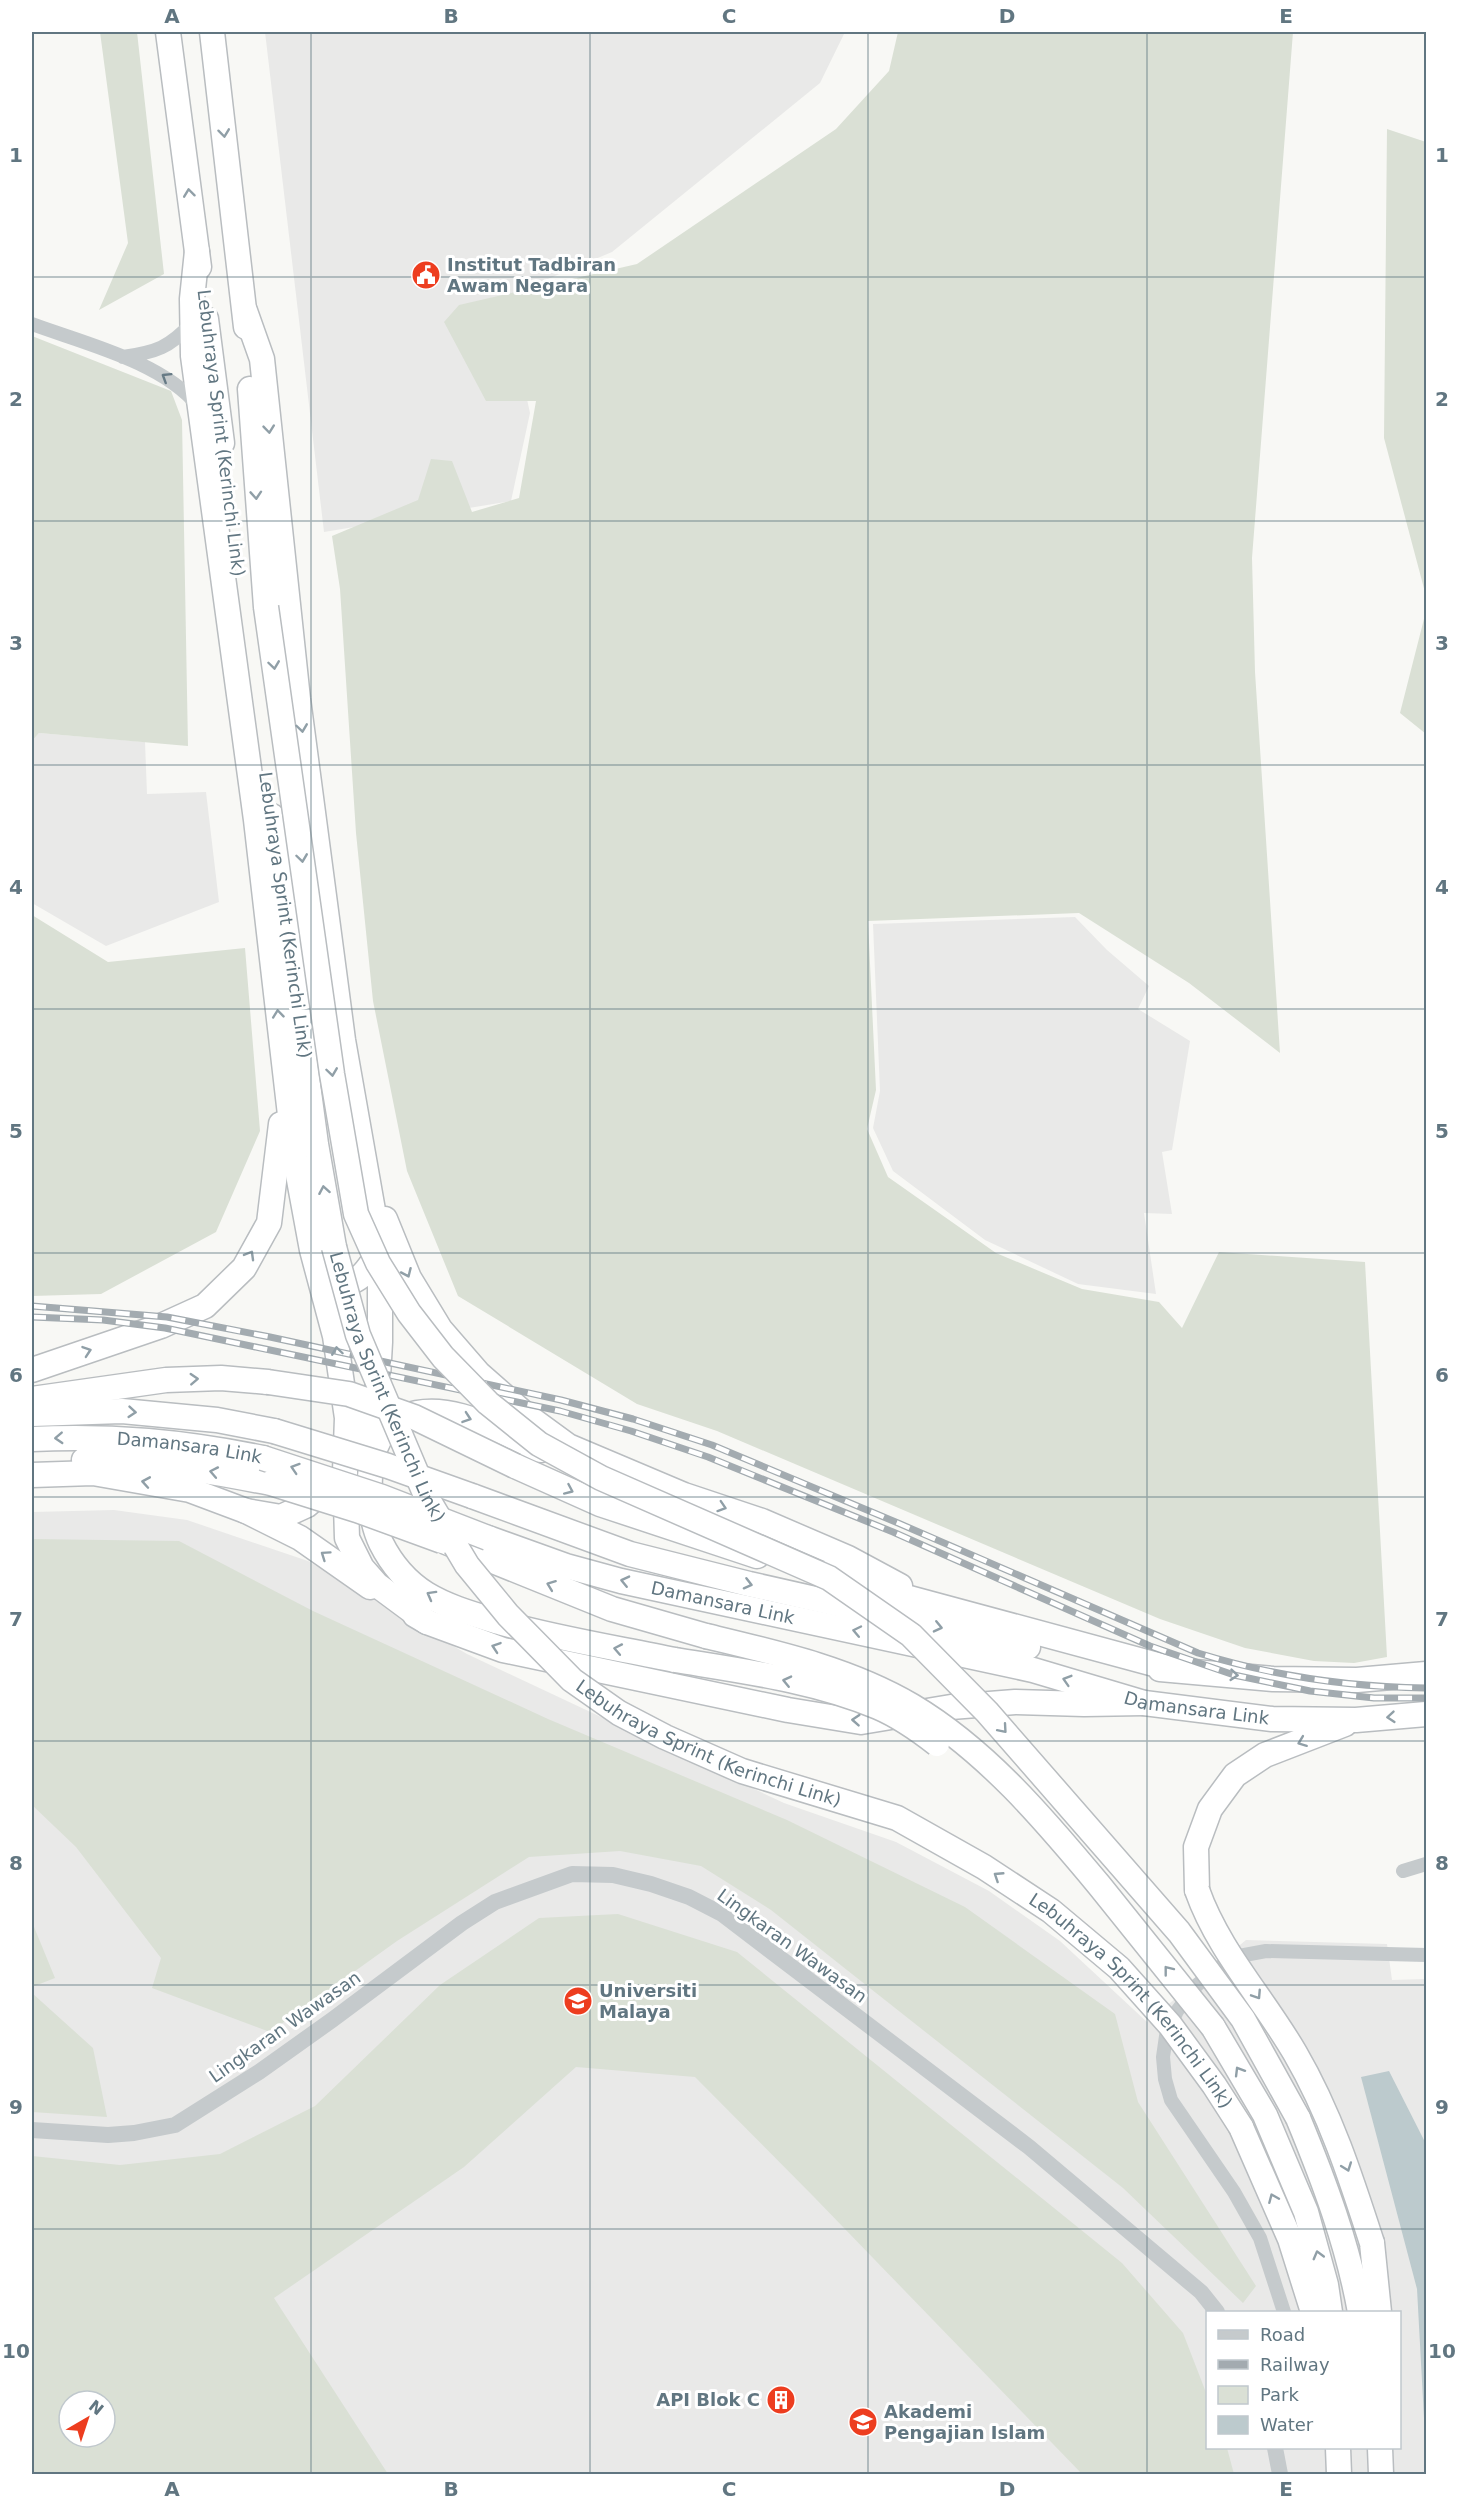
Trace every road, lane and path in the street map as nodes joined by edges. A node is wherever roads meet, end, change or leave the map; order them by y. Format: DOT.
graph roads {
  1 [pos="168,32"];
  2 [pos="212,32"];
  3 [pos="197,251"];
  4 [pos="245,311"];
  5 [pos="193,323"];
  6 [pos="32,324"];
  7 [pos="121,357"];
  8 [pos="201,410"];
  9 [pos="254,606"];
  10 [pos="285,1076"];
  11 [pos="369,1180"];
  12 [pos="312,1250"];
  13 [pos="380,1250"];
  14 [pos="32,1370"];
  15 [pos="32,1400"];
  16 [pos="32,1414"];
  17 [pos="32,1439"];
  18 [pos="32,1460"];
  19 [pos="345,1471"];
  20 [pos="32,1475"];
  21 [pos="246,1511"];
  22 [pos="829,1578"];
  23 [pos="939,1606"];
  24 [pos="427,1622"];
  25 [pos="1176,1670"];
  26 [pos="1426,1674"];
  27 [pos="1144,1703"];
  28 [pos="1426,1714"];
  29 [pos="1356,1720"];
  30 [pos="1426,1864"];
  31 [pos="1403,1870"];
  32 [pos="1149,1946"];
  33 [pos="1426,1955"];
  34 [pos="32,2130"];
  35 [pos="1215,2311"];
  36 [pos="1283,2311"];
  37 [pos="1312,2311"];
  38 [pos="1330,2311"];
  39 [pos="1360,2311"];
  40 [pos="1379,2311"];
  41 [pos="1338,2449"];
  42 [pos="1380,2449"];
  43 [pos="1277,2450"];
  44 [pos="1280,2475"];
  45 [pos="1339,2475"];
  46 [pos="1381,2475"];
  3 -- 1 [label="highway, Lebuhraya Sprint (Kerinchi Link), one-way"];
  2 -- 4 [label="highway, Lebuhraya Sprint (Kerinchi Link), one-way"];
  3 -- 5 [label="highway"];
  3 -- 9 [label="highway, Lebuhraya Sprint (Kerinchi Link)"];
  4 -- 9 [label="highway, Lebuhraya Sprint (Kerinchi Link), one-way"];
  4 -- 11 [label="highway, one-way"];
  5 -- 7 [label="street"];
  5 -- 8 [label="highway"];
  6 -- 7 [label="street"];
  8 -- 7 [label="street, one-way"];
  10 -- 8 [label="highway, one-way"];
  9 -- 22 [label="highway, Lebuhraya Sprint (Kerinchi Link), one-way, bridge"];
  37 -- 9 [label="highway, Lebuhraya Sprint (Kerinchi Link), one-way, bridge"];
  10 -- 12 [label="highway"];
  14 -- 10 [label="highway, one-way"];
  11 -- 13 [label="highway"];
  11 -- 23 [label="highway, one-way"];
  12 -- 13 [label="highway"];
  19 -- 12 [label="highway, one-way"];
  13 -- 19 [label="highway"];
  15 -- 22 [label="highway, one-way, bridge"];
  16 -- 25 [label="highway, Damansara Link, one-way, bridge"];
  27 -- 17 [label="highway, Damansara Link, one-way, bridge"];
  32 -- 18 [label="highway, one-way, bridge"];
  19 -- 21 [label="highway"];
  19 -- 24 [label="highway"];
  21 -- 20 [label="highway, one-way"];
  24 -- 21 [label="highway, one-way"];
  22 -- 39 [label="highway, Lebuhraya Sprint (Kerinchi Link), one-way, bridge"];
  23 -- 25 [label="highway"];
  32 -- 23 [label="highway, one-way, bridge"];
  27 -- 24 [label="highway, one-way"];
  25 -- 26 [label="highway, Damansara Link, one-way"];
  27 -- 29 [label="highway, Damansara Link"];
  28 -- 29 [label="highway, Damansara Link, one-way"];
  29 -- 40 [label="highway, one-way, bridge"];
  30 -- 31 [label="street"];
  38 -- 32 [label="highway, one-way, bridge"];
  33 -- 36 [label="street"];
  34 -- 35 [label="street, Lingkaran Wawasan"];
  41 -- 45 [label="highway"];
  42 -- 46 [label="highway"];
  43 -- 44 [label="street"];
}
